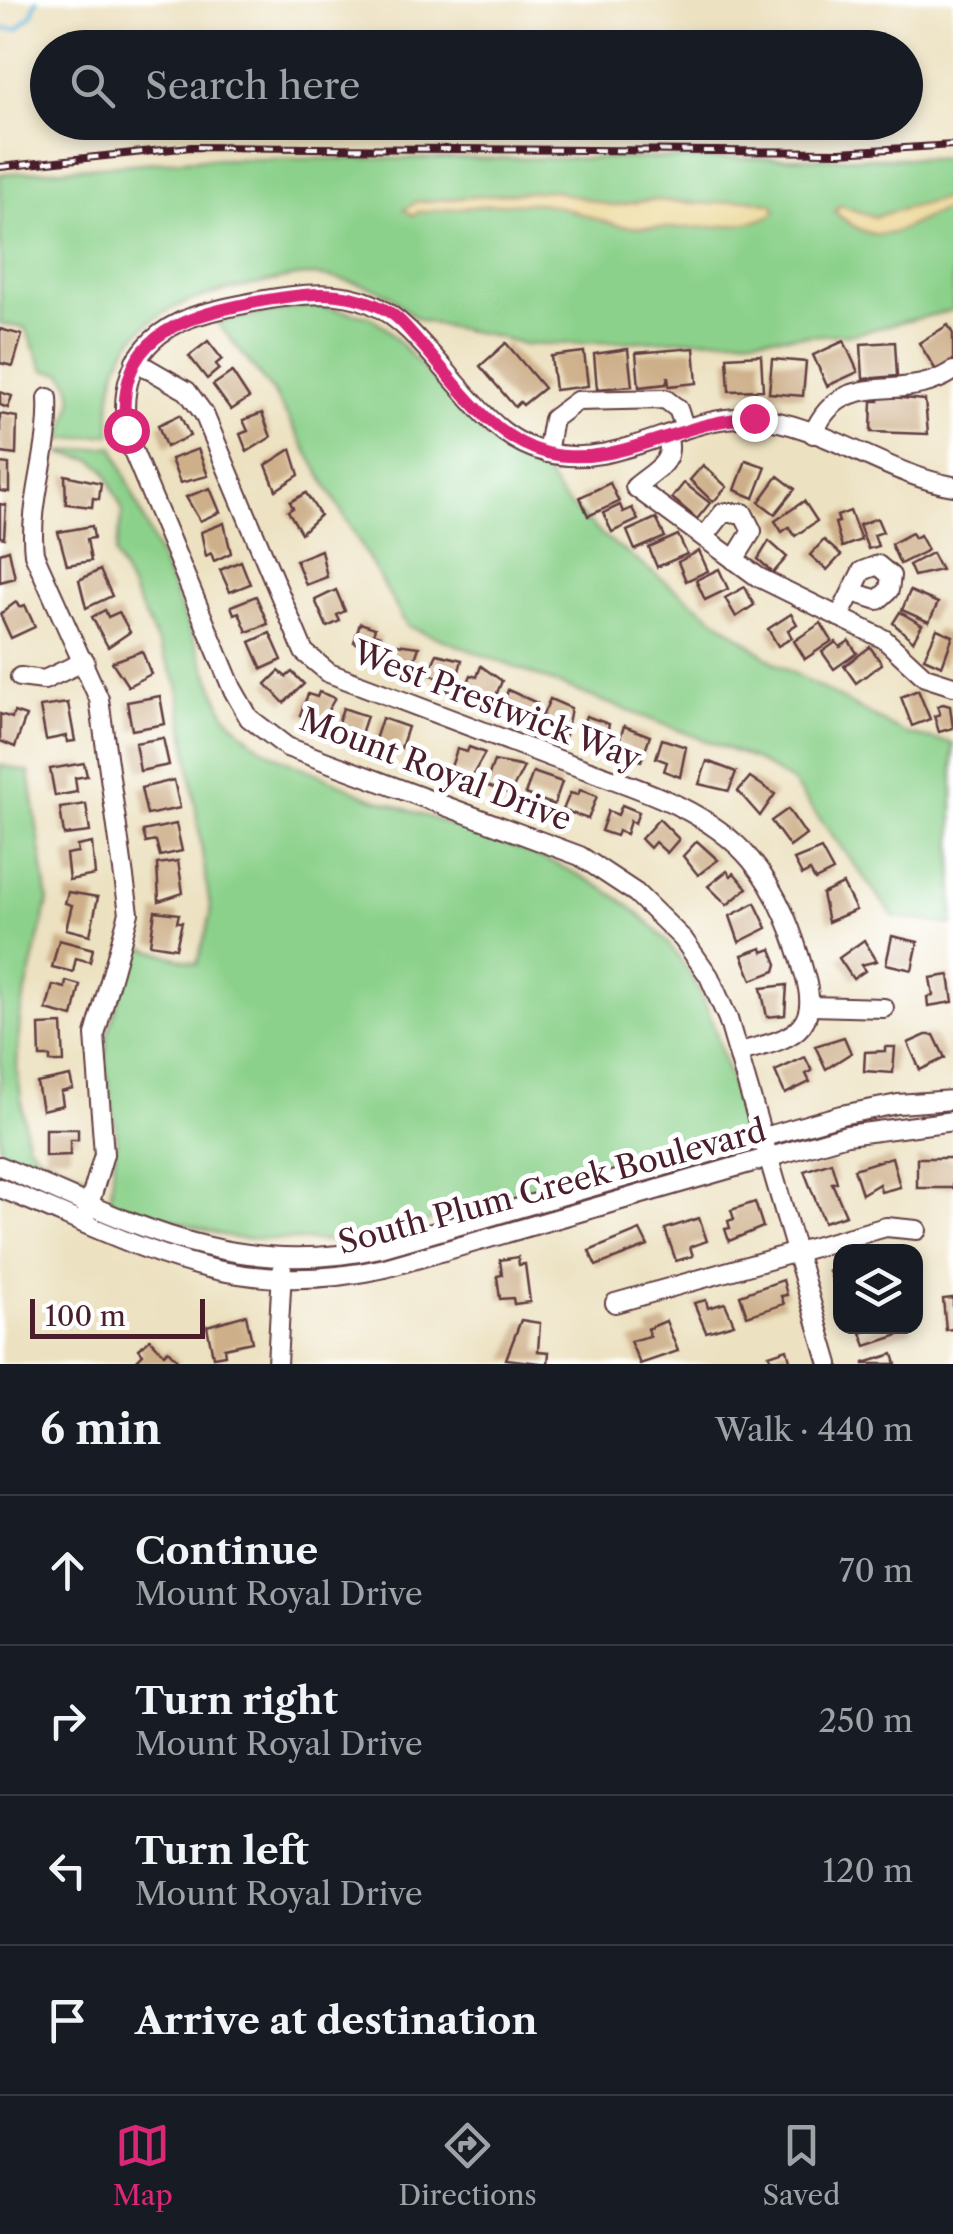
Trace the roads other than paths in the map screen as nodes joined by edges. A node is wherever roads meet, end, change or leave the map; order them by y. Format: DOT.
graph roads {
  1 [pos="135,361"];
  2 [pos="953,371"];
  3 [pos="48,398"];
  4 [pos="685,428"];
  5 [pos="814,434"];
  6 [pos="667,435"];
  7 [pos="547,453"];
  8 [pos="953,486"];
  9 [pos="704,537"];
  10 [pos="734,560"];
  11 [pos="852,592"];
  12 [pos="839,618"];
  13 [pos="85,661"];
  14 [pos="20,677"];
  15 [pos="953,686"];
  16 [pos="811,1006"];
  17 [pos="884,1008"];
  18 [pos="739,1052"];
  19 [pos="953,1100"];
  20 [pos="953,1121"];
  21 [pos="762,1138"];
  22 [pos="768,1158"];
  23 [pos="0,1166"];
  24 [pos="0,1188"];
  25 [pos="86,1214"];
  26 [pos="917,1230"];
  27 [pos="796,1252"];
  28 [pos="282,1260"];
  29 [pos="282,1280"];
  30 [pos="615,1303"];
  31 [pos="278,1364"];
  32 [pos="828,1364"];
  1 -- 7 [label="street"];
  1 -- 16 [label="street, West Prestwick Way"];
  1 -- 18 [label="street, Mount Royal Drive"];
  2 -- 5 [label="street"];
  3 -- 13 [label="street"];
  4 -- 5 [label="street"];
  4 -- 6 [label="street"];
  4 -- 7 [label="street"];
  5 -- 8 [label="street"];
  6 -- 7 [label="street"];
  6 -- 9 [label="street"];
  9 -- 10 [label="street"];
  9 -- 10 [label="street"];
  10 -- 12 [label="street"];
  11 -- 12 [label="street"];
  12 -- 15 [label="street"];
  13 -- 14 [label="street"];
  13 -- 25 [label="street"];
  16 -- 17 [label="street"];
  16 -- 18 [label="street"];
  18 -- 21 [label="street, Mount Royal Drive"];
  19 -- 21 [label="street, South Plum Creek Boulevard"];
  20 -- 22 [label="street, South Plum Creek Boulevard"];
  21 -- 22 [label="street, Mount Royal Drive"];
  21 -- 28 [label="street, South Plum Creek Boulevard"];
  22 -- 27 [label="street, Mount Royal Drive"];
  22 -- 29 [label="street, South Plum Creek Boulevard"];
  23 -- 25 [label="street, South Plum Creek Boulevard"];
  24 -- 25 [label="street, South Plum Creek Boulevard"];
  25 -- 28 [label="street, South Plum Creek Boulevard"];
  25 -- 29 [label="street, South Plum Creek Boulevard"];
  26 -- 27 [label="street"];
  27 -- 30 [label="street"];
  27 -- 32 [label="street, Mount Royal Drive"];
  28 -- 29 [label="street"];
  29 -- 31 [label="street"];
}
